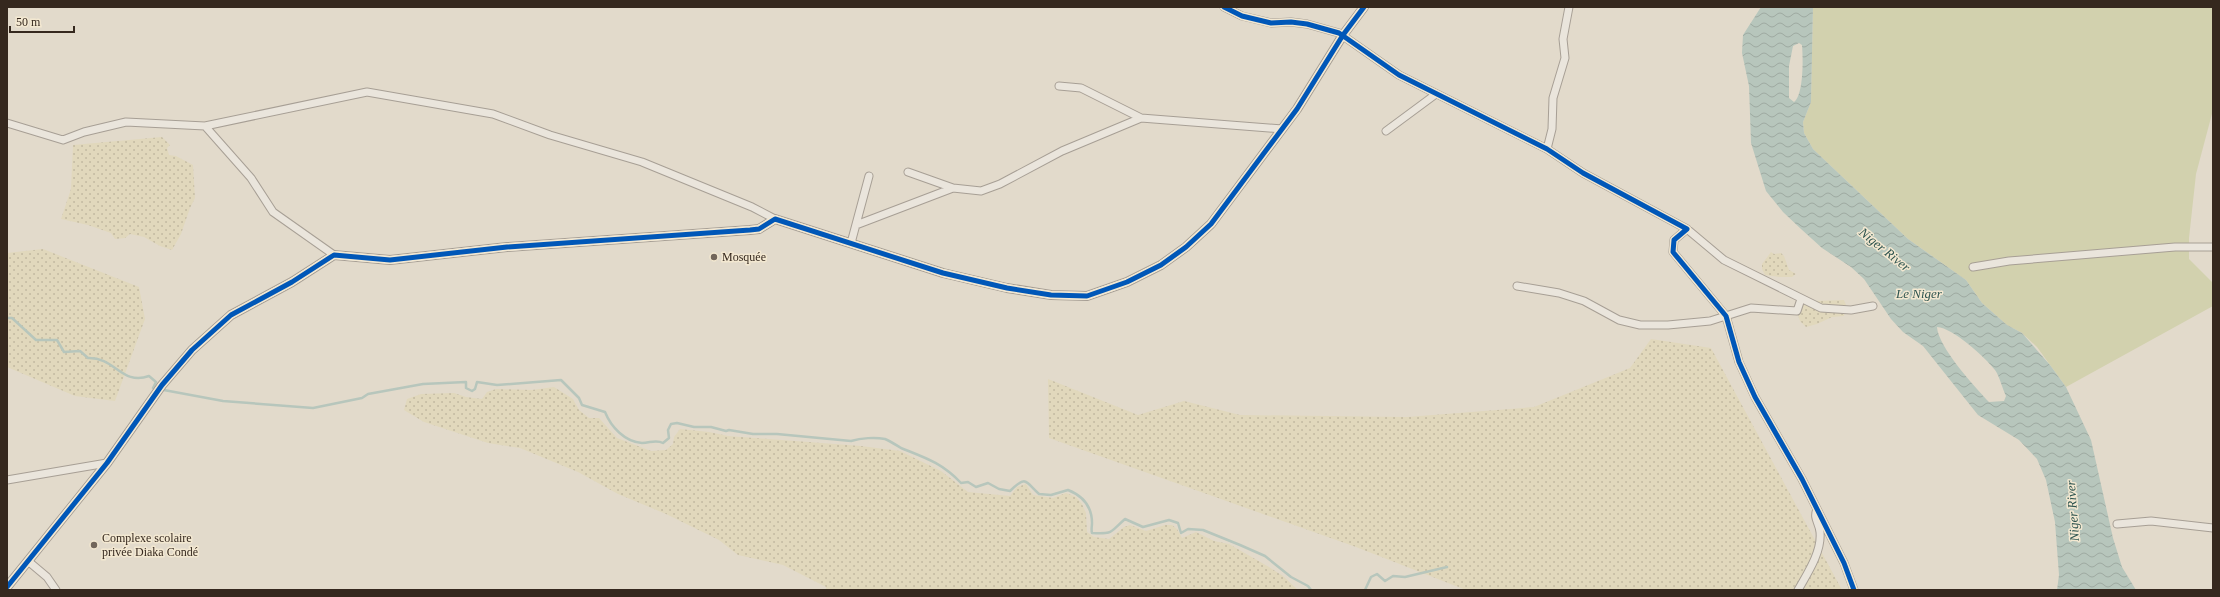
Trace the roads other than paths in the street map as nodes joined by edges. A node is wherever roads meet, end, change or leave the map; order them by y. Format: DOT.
graph roads {
  1 [pos="1224,7"];
  2 [pos="1364,7"];
  3 [pos="1569,7"];
  4 [pos="1342,35"];
  5 [pos="1059,86"];
  6 [pos="1436,94"];
  7 [pos="1141,118"];
  8 [pos="7,123"];
  9 [pos="205,126"];
  10 [pos="1282,129"];
  11 [pos="1386,131"];
  12 [pos="1547,149"];
  13 [pos="908,172"];
  14 [pos="869,176"];
  15 [pos="953,188"];
  16 [pos="776,219"];
  17 [pos="856,225"];
  18 [pos="1687,229"];
  19 [pos="852,242"];
  20 [pos="2213,247"];
  21 [pos="334,255"];
  22 [pos="1973,267"];
  23 [pos="1517,286"];
  24 [pos="1801,299"];
  25 [pos="1873,306"];
  26 [pos="1726,316"];
  27 [pos="107,463"];
  28 [pos="7,480"];
  29 [pos="1817,509"];
  30 [pos="2117,524"];
  31 [pos="2213,528"];
  32 [pos="28,560"];
  33 [pos="7,587"];
  34 [pos="56,590"];
  35 [pos="1798,590"];
  36 [pos="1854,590"];
  1 -- 4 [label="street"];
  2 -- 4 [label="street"];
  3 -- 12 [label="street"];
  4 -- 6 [label="street"];
  4 -- 10 [label="street"];
  5 -- 7 [label="street"];
  6 -- 11 [label="street"];
  6 -- 12 [label="street"];
  7 -- 10 [label="street"];
  7 -- 15 [label="street"];
  8 -- 9 [label="street"];
  9 -- 16 [label="street"];
  9 -- 21 [label="street"];
  10 -- 19 [label="street"];
  12 -- 18 [label="street"];
  13 -- 15 [label="street"];
  14 -- 17 [label="street"];
  15 -- 17 [label="street"];
  16 -- 19 [label="street"];
  16 -- 21 [label="street"];
  17 -- 19 [label="street"];
  18 -- 24 [label="street"];
  18 -- 26 [label="street"];
  20 -- 22 [label="street"];
  21 -- 27 [label="street"];
  23 -- 26 [label="street"];
  24 -- 25 [label="street"];
  24 -- 26 [label="street"];
  26 -- 29 [label="street"];
  27 -- 28 [label="street"];
  27 -- 32 [label="street"];
  29 -- 35 [label="street"];
  29 -- 36 [label="street"];
  30 -- 31 [label="street"];
  32 -- 33 [label="street"];
  32 -- 34 [label="street"];
}
